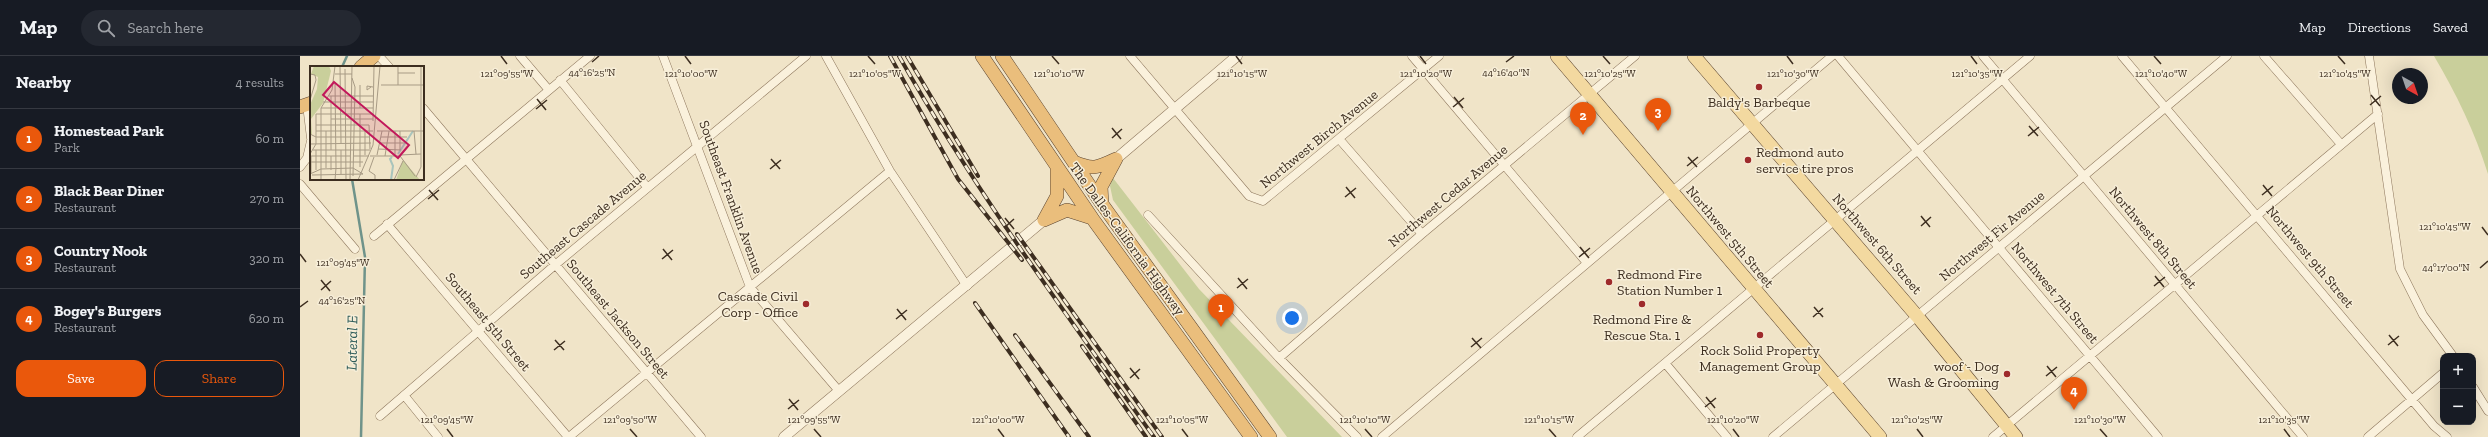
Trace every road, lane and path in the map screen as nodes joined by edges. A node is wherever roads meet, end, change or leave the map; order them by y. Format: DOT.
graph roads {
  1 [pos="374,56"];
  2 [pos="380,56"];
  3 [pos="520,56"];
  4 [pos="590,56"];
  5 [pos="664,56"];
  6 [pos="806,56"];
  7 [pos="826,56"];
  8 [pos="982,56"];
  9 [pos="1002,56"];
  10 [pos="1130,56"];
  11 [pos="1237,56"];
  12 [pos="1412,56"];
  13 [pos="1440,56"];
  14 [pos="1557,56"];
  15 [pos="1635,56"];
  16 [pos="1694,56"];
  17 [pos="1832,56"];
  18 [pos="1838,56"];
  19 [pos="1983,56"];
  20 [pos="2030,56"];
  21 [pos="2122,56"];
  22 [pos="2227,56"];
  23 [pos="2264,56"];
  24 [pos="2369,56"];
  25 [pos="362,66"];
  26 [pos="388,66"];
  27 [pos="1424,70"];
  28 [pos="2002,79"];
  29 [pos="560,80"];
  30 [pos="548,89"];
  31 [pos="1590,95"];
  32 [pos="306,105"];
  33 [pos="2166,107"];
  34 [pos="424,109"];
  35 [pos="1175,110"];
  36 [pos="2378,114"];
  37 [pos="1752,123"];
  38 [pos="310,133"];
  39 [pos="1340,140"];
  40 [pos="310,144"];
  41 [pos="2340,144"];
  42 [pos="698,146"];
  43 [pos="1918,150"];
  44 [pos="1116,159"];
  45 [pos="466,160"];
  46 [pos="1074,162"];
  47 [pos="1505,166"];
  48 [pos="300,168"];
  49 [pos="1057,169"];
  50 [pos="890,171"];
  51 [pos="2084,176"];
  52 [pos="300,184"];
  53 [pos="647,187"];
  54 [pos="1671,191"];
  55 [pos="1102,204"];
  56 [pos="2256,214"];
  57 [pos="1148,215"];
  58 [pos="1092,218"];
  59 [pos="1044,220"];
  60 [pos="1834,221"];
  61 [pos="387,224"];
  62 [pos="1422,234"];
  63 [pos="374,236"];
  64 [pos="1999,247"];
  65 [pos="355,249"];
  66 [pos="1587,263"];
  67 [pos="555,265"];
  68 [pos="2174,284"];
  69 [pos="967,286"];
  70 [pos="750,287"];
  71 [pos="1753,289"];
  72 [pos="1917,316"];
  73 [pos="479,331"];
  74 [pos="2451,353"];
  75 [pos="2090,355"];
  76 [pos="1279,358"];
  77 [pos="1665,363"];
  78 [pos="645,371"];
  79 [pos="2440,376"];
  80 [pos="1836,384"];
  81 [pos="2474,389"];
  82 [pos="839,391"];
  83 [pos="404,395"];
  84 [pos="2413,399"];
  85 [pos="2488,411"];
  86 [pos="380,416"];
  87 [pos="2007,425"];
  88 [pos="438,437"];
  89 [pos="568,437"];
  90 [pos="701,437"];
  91 [pos="784,437"];
  92 [pos="1251,437"];
  93 [pos="1270,437"];
  94 [pos="1357,437"];
  95 [pos="1382,437"];
  96 [pos="1577,437"];
  97 [pos="1727,437"];
  98 [pos="1773,437"];
  99 [pos="1880,437"];
  100 [pos="1993,437"];
  101 [pos="2016,437"];
  102 [pos="2158,437"];
  103 [pos="2303,437"];
  104 [pos="2368,437"];
  105 [pos="2447,437"];
  1 -- 25 [label="highway"];
  2 -- 26 [label="street"];
  3 -- 30 [label="street"];
  4 -- 29 [label="street"];
  5 -- 42 [label="street, Southeast Franklin Avenue"];
  6 -- 42 [label="street, Southeast Cascade Avenue"];
  7 -- 50 [label="street"];
  8 -- 49 [label="highway, The Dalles-California Highway"];
  9 -- 46 [label="highway, The Dalles-California Highway"];
  10 -- 35 [label="street"];
  11 -- 35 [label="street"];
  12 -- 27 [label="street"];
  13 -- 27 [label="street, Northwest Birch Avenue"];
  14 -- 31 [label="main road, Northwest 5th Street"];
  15 -- 31 [label="street, Northwest Cedar Avenue"];
  16 -- 37 [label="main road, Northwest 6th Street"];
  17 -- 37 [label="street"];
  18 -- 43 [label="street, Northwest 7th Street"];
  19 -- 28 [label="street, Northwest 8th Street"];
  20 -- 28 [label="street"];
  21 -- 33 [label="street, Northwest 9th Street"];
  22 -- 33 [label="street, Northwest Fir Avenue"];
  23 -- 41 [label="street"];
  24 -- 36 [label="street"];
  27 -- 39 [label="street, Northwest Birch Avenue"];
  27 -- 47 [label="street"];
  28 -- 43 [label="street"];
  28 -- 51 [label="street, Northwest 8th Street"];
  29 -- 30 [label="street"];
  29 -- 53 [label="street"];
  30 -- 45 [label="street"];
  31 -- 47 [label="street, Northwest Cedar Avenue"];
  31 -- 54 [label="main road, Northwest 5th Street"];
  32 -- 38 [label="street"];
  33 -- 51 [label="street, Northwest Fir Avenue"];
  33 -- 56 [label="street, Northwest 9th Street"];
  34 -- 45 [label="street, Southeast Jackson Street"];
  35 -- 39 [label="street, Northwest Birch Avenue"];
  35 -- 44 [label="street"];
  36 -- 41 [label="street"];
  36 -- 74 [label="street"];
  37 -- 54 [label="street"];
  37 -- 60 [label="main road, Northwest 6th Street"];
  39 -- 62 [label="street"];
  40 -- 48 [label="street"];
  41 -- 56 [label="street"];
  42 -- 53 [label="street, Southeast Cascade Avenue"];
  42 -- 70 [label="street, Southeast Franklin Avenue"];
  43 -- 60 [label="street"];
  43 -- 64 [label="street, Northwest 7th Street"];
  44 -- 46 [label="highway"];
  44 -- 55 [label="highway"];
  45 -- 61 [label="street"];
  45 -- 67 [label="street, Southeast Jackson Street"];
  46 -- 55 [label="highway, The Dalles-California Highway"];
  47 -- 62 [label="street, Northwest Cedar Avenue"];
  47 -- 66 [label="street"];
  49 -- 58 [label="highway, The Dalles-California Highway"];
  49 -- 59 [label="highway"];
  50 -- 69 [label="street"];
  50 -- 70 [label="street"];
  51 -- 64 [label="street, Northwest Fir Avenue"];
  51 -- 68 [label="street, Northwest 8th Street"];
  52 -- 65 [label="street"];
  53 -- 67 [label="street, Southeast Cascade Avenue"];
  54 -- 66 [label="street"];
  54 -- 71 [label="main road, Northwest 5th Street"];
  55 -- 93 [label="highway, The Dalles-California Highway"];
  56 -- 68 [label="street"];
  56 -- 84 [label="street, Northwest 9th Street"];
  57 -- 76 [label="street"];
  58 -- 59 [label="highway"];
  58 -- 92 [label="highway, The Dalles-California Highway"];
  59 -- 69 [label="street"];
  60 -- 71 [label="street"];
  60 -- 72 [label="main road, Northwest 6th Street"];
  61 -- 63 [label="street"];
  61 -- 73 [label="street, Southeast 5th Street"];
  62 -- 76 [label="street, Northwest Cedar Avenue"];
  64 -- 72 [label="street, Northwest Fir Avenue"];
  64 -- 75 [label="street, Northwest 7th Street"];
  66 -- 95 [label="street"];
  67 -- 73 [label="street, Southeast Cascade Avenue"];
  67 -- 78 [label="street, Southeast Jackson Street"];
  68 -- 75 [label="street"];
  68 -- 103 [label="street, Northwest 8th Street"];
  69 -- 82 [label="street"];
  70 -- 78 [label="street"];
  70 -- 82 [label="street, Southeast Franklin Avenue"];
  71 -- 77 [label="street"];
  71 -- 80 [label="main road, Northwest 5th Street"];
  72 -- 80 [label="street, Northwest Fir Avenue"];
  72 -- 87 [label="main road, Northwest 6th Street"];
  73 -- 83 [label="street, Southeast Cascade Avenue"];
  73 -- 89 [label="street, Southeast 5th Street"];
  75 -- 87 [label="street"];
  75 -- 102 [label="street, Northwest 7th Street"];
  76 -- 94 [label="street"];
  77 -- 96 [label="street"];
  77 -- 97 [label="street"];
  78 -- 89 [label="street"];
  78 -- 90 [label="street, Southeast Jackson Street"];
  79 -- 84 [label="street"];
  80 -- 98 [label="street, Northwest Fir Avenue"];
  80 -- 99 [label="main road, Northwest 5th Street"];
  81 -- 85 [label="street"];
  82 -- 91 [label="street"];
  83 -- 86 [label="street, Southeast Cascade Avenue"];
  83 -- 88 [label="street"];
  84 -- 104 [label="street"];
  84 -- 105 [label="street, Northwest 9th Street"];
  87 -- 100 [label="street"];
  87 -- 101 [label="main road, Northwest 6th Street"];
}
